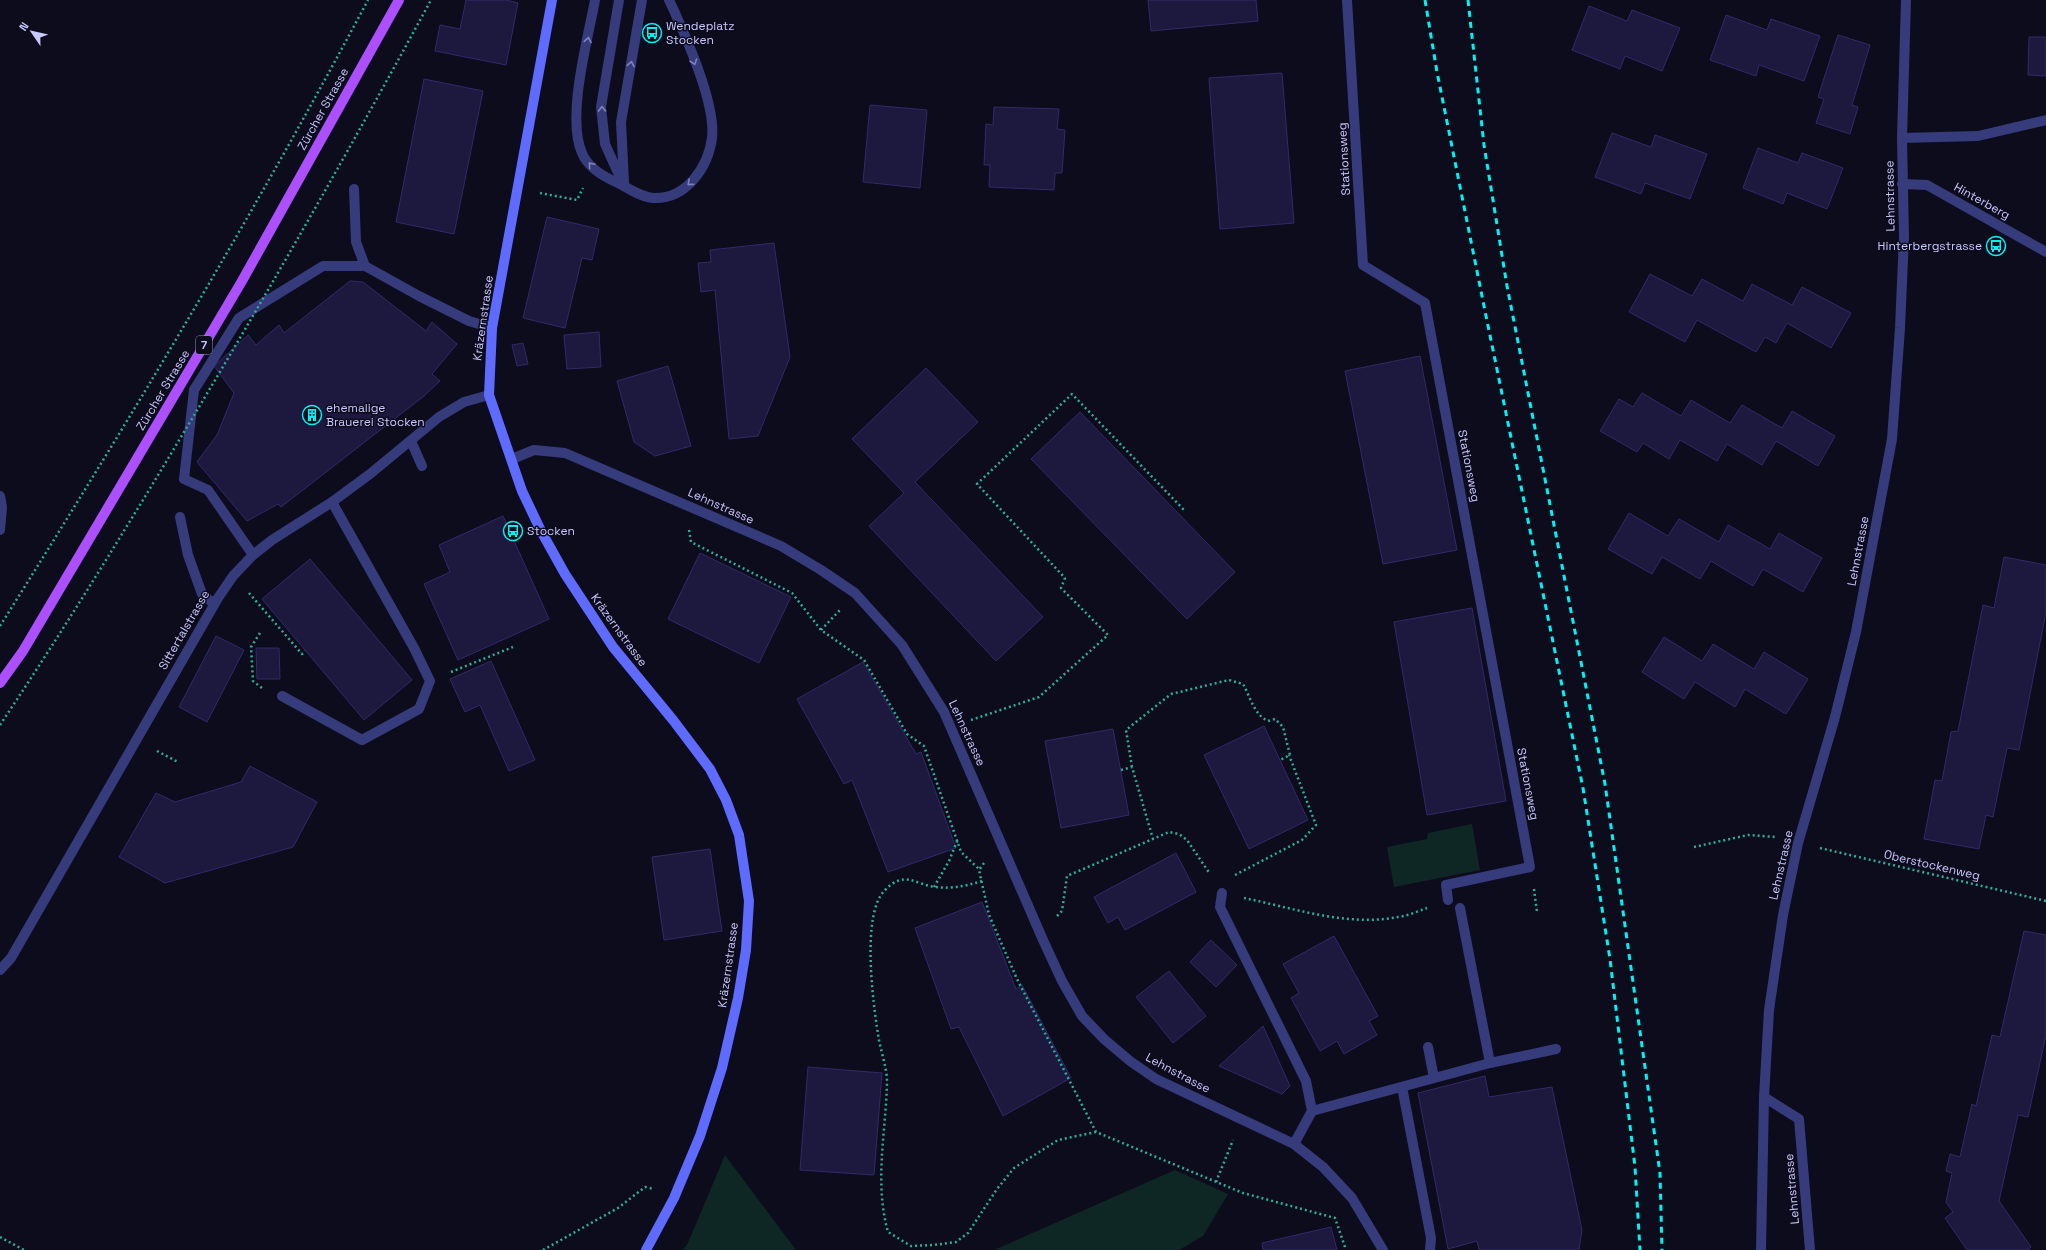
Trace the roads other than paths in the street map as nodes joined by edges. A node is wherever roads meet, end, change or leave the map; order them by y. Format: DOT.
graph roads {
  1 [pos="399,0"];
  2 [pos="552,0"];
  3 [pos="595,0"];
  4 [pos="619,0"];
  5 [pos="642,0"];
  6 [pos="669,0"];
  7 [pos="1346,0"];
  8 [pos="1906,0"];
  9 [pos="2046,120"];
  10 [pos="1902,138"];
  11 [pos="1902,184"];
  12 [pos="624,186"];
  13 [pos="354,189"];
  14 [pos="2046,252"];
  15 [pos="365,266"];
  16 [pos="492,328"];
  17 [pos="489,395"];
  18 [pos="411,441"];
  19 [pos="512,460"];
  20 [pos="422,466"];
  21 [pos="0,496"];
  22 [pos="332,502"];
  23 [pos="180,517"];
  24 [pos="0,530"];
  25 [pos="253,555"];
  26 [pos="214,604"];
  27 [pos="0,683"];
  28 [pos="282,696"];
  29 [pos="1222,893"];
  30 [pos="1448,900"];
  31 [pos="1460,908"];
  32 [pos="0,970"];
  33 [pos="1428,1047"];
  34 [pos="1556,1049"];
  35 [pos="1490,1063"];
  36 [pos="1434,1078"];
  37 [pos="1402,1087"];
  38 [pos="1764,1097"];
  39 [pos="1312,1111"];
  40 [pos="1294,1144"];
  41 [pos="646,1250"];
  42 [pos="1383,1250"];
  43 [pos="1430,1250"];
  44 [pos="1761,1250"];
  45 [pos="1810,1250"];
  1 -- 27 [label="main road, Zürcher Strasse / 7"];
  2 -- 16 [label="street, Kräzernstrasse"];
  12 -- 3 [label="street, one-way"];
  12 -- 4 [label="street, one-way"];
  12 -- 5 [label="street, one-way"];
  6 -- 12 [label="street, one-way"];
  7 -- 30 [label="street, Stationsweg"];
  8 -- 10 [label="street, Lehnstrasse"];
  9 -- 10 [label="street"];
  10 -- 11 [label="street, Lehnstrasse"];
  11 -- 14 [label="street, Hinterberg"];
  11 -- 38 [label="street, Lehnstrasse"];
  13 -- 15 [label="street"];
  15 -- 16 [label="street"];
  15 -- 25 [label="street"];
  16 -- 17 [label="street, Kräzernstrasse"];
  17 -- 18 [label="street, Sittertalstrasse"];
  17 -- 19 [label="street, Kräzernstrasse"];
  18 -- 20 [label="street"];
  18 -- 22 [label="street, Sittertalstrasse"];
  19 -- 40 [label="street, Lehnstrasse"];
  19 -- 41 [label="street, Kräzernstrasse"];
  21 -- 24 [label="street"];
  22 -- 25 [label="street, Sittertalstrasse"];
  22 -- 28 [label="street"];
  23 -- 26 [label="street"];
  25 -- 26 [label="street, Sittertalstrasse"];
  26 -- 32 [label="street, Sittertalstrasse"];
  29 -- 39 [label="street"];
  31 -- 35 [label="street"];
  33 -- 36 [label="street"];
  34 -- 35 [label="street"];
  35 -- 36 [label="street"];
  36 -- 37 [label="street"];
  37 -- 39 [label="street"];
  37 -- 43 [label="street"];
  38 -- 44 [label="street, Lehnstrasse"];
  38 -- 45 [label="street, Lehnstrasse"];
  39 -- 40 [label="street"];
  40 -- 42 [label="street, Lehnstrasse"];
}
